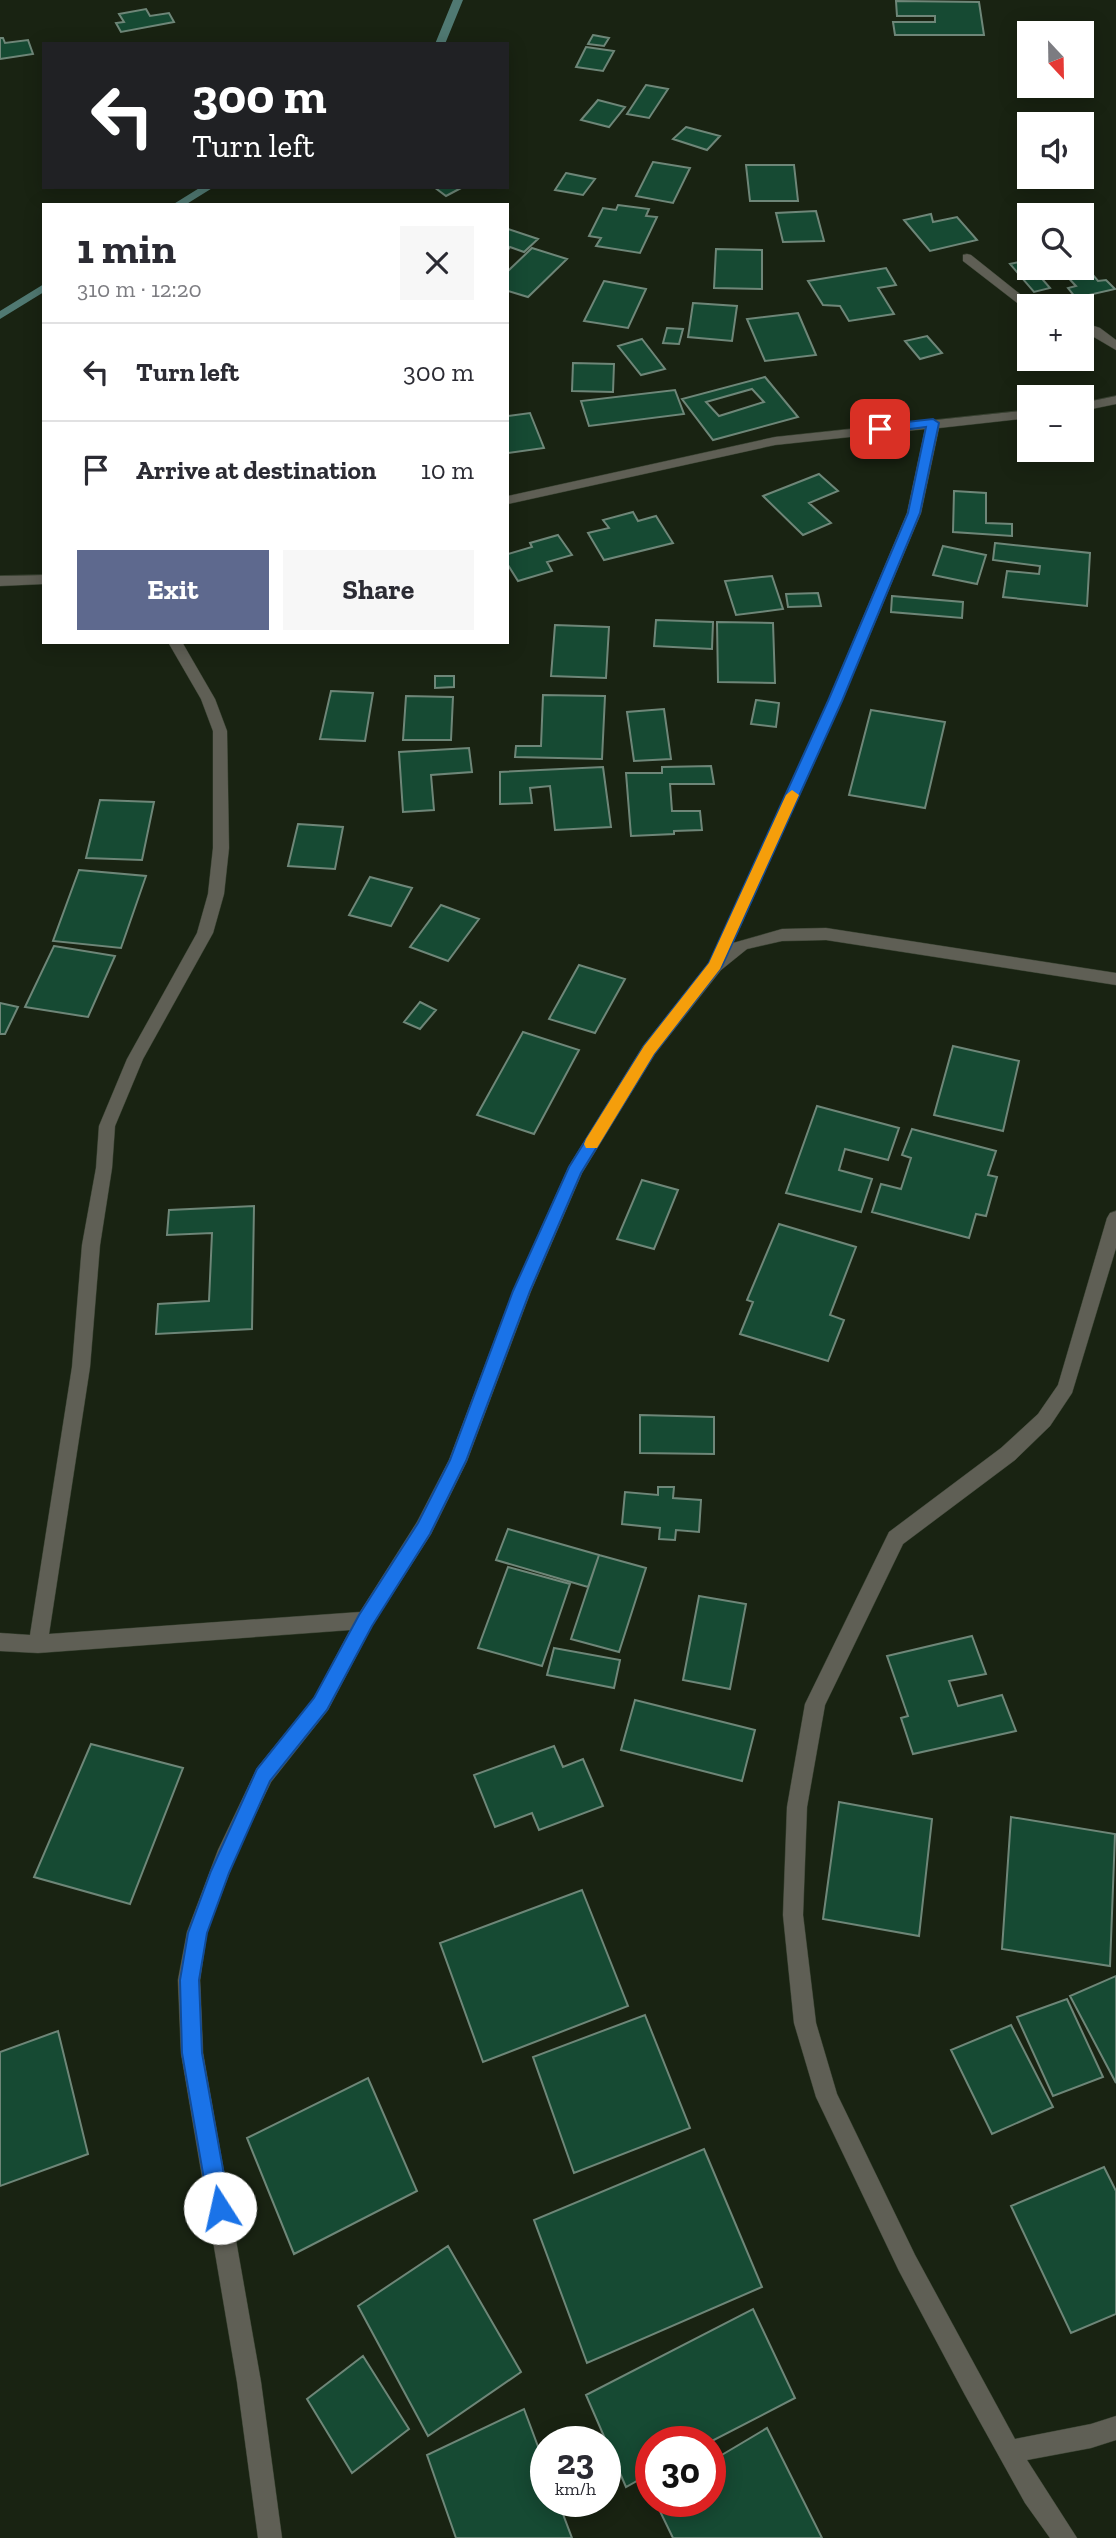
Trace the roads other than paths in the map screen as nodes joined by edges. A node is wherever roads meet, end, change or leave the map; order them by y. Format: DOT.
graph roads {
  1 [pos="967,258"];
  2 [pos="1017,297"];
  3 [pos="1094,330"];
  4 [pos="1116,346"];
  5 [pos="1116,400"];
  6 [pos="1094,405"];
  7 [pos="1017,415"];
  8 [pos="933,423"];
  9 [pos="509,500"];
  10 [pos="42,579"];
  11 [pos="0,581"];
  12 [pos="176,644"];
  13 [pos="715,966"];
  14 [pos="1116,979"];
  15 [pos="1116,1218"];
  16 [pos="365,1620"];
  17 [pos="0,1642"];
  18 [pos="38,1644"];
  19 [pos="1116,2428"];
  20 [pos="1009,2452"];
  21 [pos="270,2538"];
  22 [pos="1065,2538"];
  1 -- 2 [label="street"];
  3 -- 4 [label="street"];
  5 -- 6 [label="street"];
  7 -- 8 [label="street"];
  8 -- 9 [label="street"];
  8 -- 13 [label="street"];
  10 -- 11 [label="street"];
  12 -- 18 [label="street"];
  13 -- 14 [label="street"];
  13 -- 16 [label="street"];
  15 -- 20 [label="street"];
  16 -- 18 [label="street"];
  16 -- 21 [label="street"];
  17 -- 18 [label="street"];
  19 -- 20 [label="street"];
  20 -- 22 [label="street"];
}
